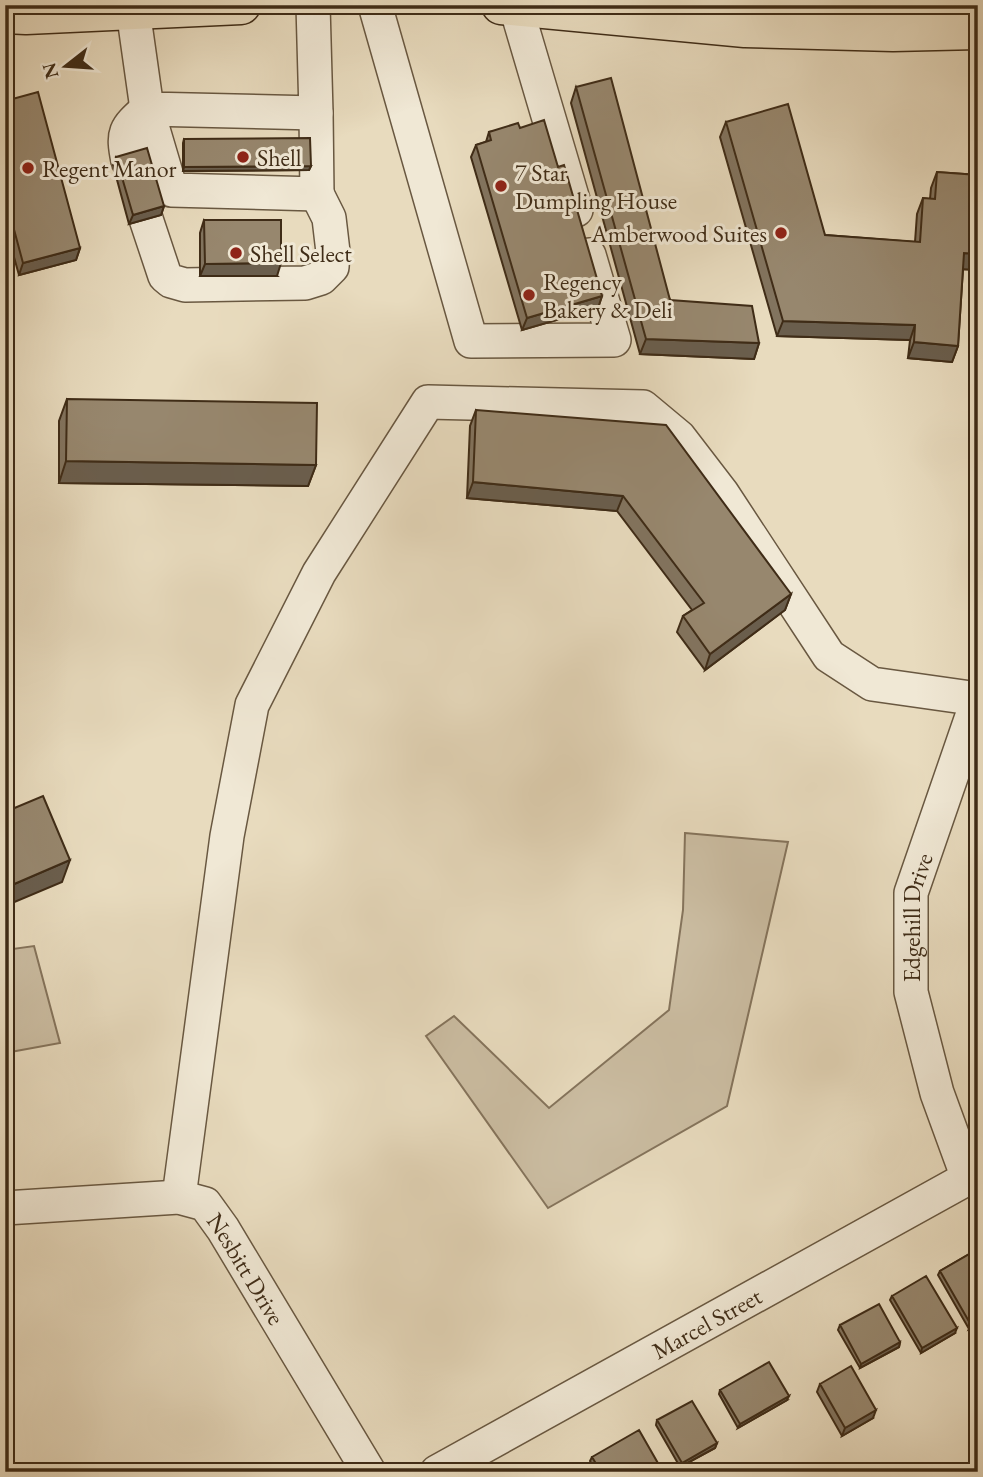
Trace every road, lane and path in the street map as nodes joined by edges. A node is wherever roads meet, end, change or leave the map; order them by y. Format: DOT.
graph roads {
  1 [pos="241,5"];
  2 [pos="313,5"];
  3 [pos="375,5"];
  4 [pos="509,6"];
  5 [pos="133,10"];
  6 [pos="18,11"];
  7 [pos="742,17"];
  8 [pos="978,30"];
  9 [pos="146,109"];
  10 [pos="316,113"];
  11 [pos="128,161"];
  12 [pos="317,194"];
  13 [pos="146,219"];
  14 [pos="978,699"];
  15 [pos="973,1176"];
  16 [pos="179,1196"];
  17 [pos="5,1208"];
  18 [pos="369,1472"];
  19 [pos="437,1472"];
  1 -- 5 [label="main road"];
  2 -- 10 [label="street"];
  3 -- 4 [label="street"];
  4 -- 7 [label="main road"];
  5 -- 6 [label="main road"];
  5 -- 9 [label="street"];
  7 -- 8 [label="main road"];
  9 -- 10 [label="street"];
  9 -- 11 [label="street"];
  9 -- 12 [label="street"];
  10 -- 12 [label="street"];
  12 -- 13 [label="street"];
  14 -- 15 [label="street, Edgehill Drive"];
  14 -- 16 [label="street"];
  15 -- 19 [label="street, Marcel Street"];
  16 -- 17 [label="street, Nesbitt Drive"];
  16 -- 18 [label="street, Nesbitt Drive"];
}
